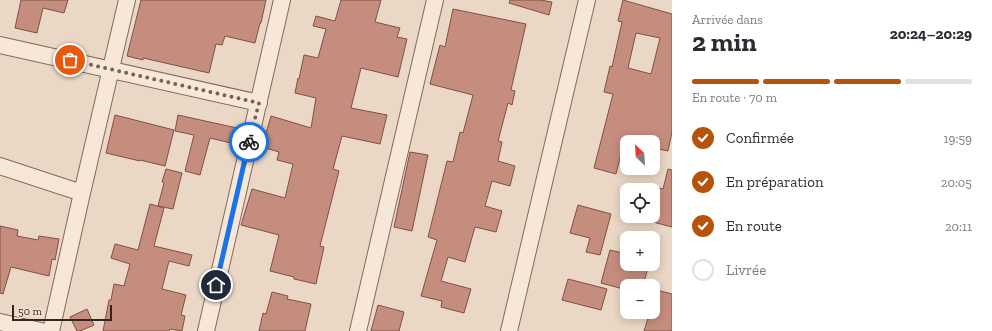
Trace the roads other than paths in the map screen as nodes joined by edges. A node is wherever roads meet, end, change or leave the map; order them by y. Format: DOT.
graph roads {
  1 [pos="127,0"];
  2 [pos="282,0"];
  3 [pos="435,0"];
  4 [pos="587,0"];
  5 [pos="0,45"];
  6 [pos="111,70"];
  7 [pos="259,103"];
  8 [pos="0,166"];
  9 [pos="82,193"];
  10 [pos="0,322"];
  11 [pos="41,331"];
  12 [pos="51,331"];
  13 [pos="206,331"];
  14 [pos="358,331"];
  15 [pos="509,331"];
  1 -- 6 [label="street"];
  2 -- 7 [label="street"];
  3 -- 14 [label="street"];
  4 -- 15 [label="street"];
  5 -- 6 [label="street"];
  6 -- 7 [label="street"];
  6 -- 9 [label="street"];
  7 -- 13 [label="street"];
  8 -- 9 [label="street"];
  9 -- 12 [label="street"];
  10 -- 11 [label="street"];
}
